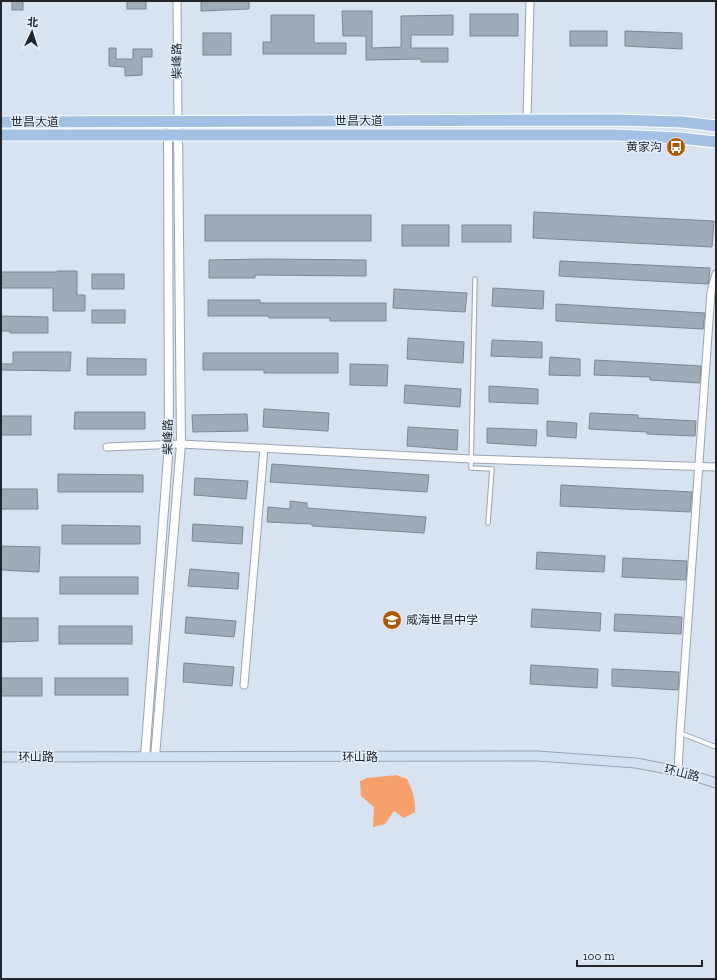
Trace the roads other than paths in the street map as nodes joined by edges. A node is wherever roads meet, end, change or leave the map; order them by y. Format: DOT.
graph roads {
  1 [pos="177,1"];
  2 [pos="530,1"];
  3 [pos="527,120"];
  4 [pos="178,121"];
  5 [pos="1,122"];
  6 [pos="716,126"];
  7 [pos="1,135"];
  8 [pos="173,135"];
  9 [pos="716,142"];
  10 [pos="716,274"];
  11 [pos="475,279"];
  12 [pos="169,444"];
  13 [pos="180,444"];
  14 [pos="107,447"];
  15 [pos="264,448"];
  16 [pos="472,459"];
  17 [pos="699,466"];
  18 [pos="716,467"];
  19 [pos="488,523"];
  20 [pos="244,685"];
  21 [pos="680,733"];
  22 [pos="716,747"];
  23 [pos="1,757"];
  24 [pos="145,757"];
  25 [pos="155,757"];
  26 [pos="678,771"];
  27 [pos="716,782"];
  1 -- 4 [label="street, 柴峰路"];
  2 -- 3 [label="street"];
  3 -- 4 [label="main road, 世昌大道"];
  3 -- 6 [label="main road, 世昌大道"];
  4 -- 5 [label="main road, 世昌大道"];
  4 -- 8 [label="street"];
  7 -- 8 [label="main road, 世昌大道"];
  8 -- 9 [label="main road, 世昌大道"];
  8 -- 12 [label="street, 柴峰路"];
  8 -- 13 [label="street, 柴峰路"];
  10 -- 17 [label="street"];
  11 -- 16 [label="lane"];
  12 -- 13 [label="street"];
  12 -- 14 [label="street"];
  12 -- 24 [label="street, 柴峰路"];
  13 -- 15 [label="street"];
  13 -- 25 [label="street, 柴峰路"];
  15 -- 16 [label="street"];
  15 -- 20 [label="street"];
  16 -- 17 [label="street"];
  16 -- 19 [label="lane"];
  17 -- 18 [label="street"];
  17 -- 21 [label="street"];
  21 -- 22 [label="lane"];
  21 -- 26 [label="street"];
  23 -- 24 [label="main road, 环山路"];
  24 -- 25 [label="main road, 环山路"];
  25 -- 26 [label="main road, 环山路"];
  26 -- 27 [label="main road, 环山路"];
}
